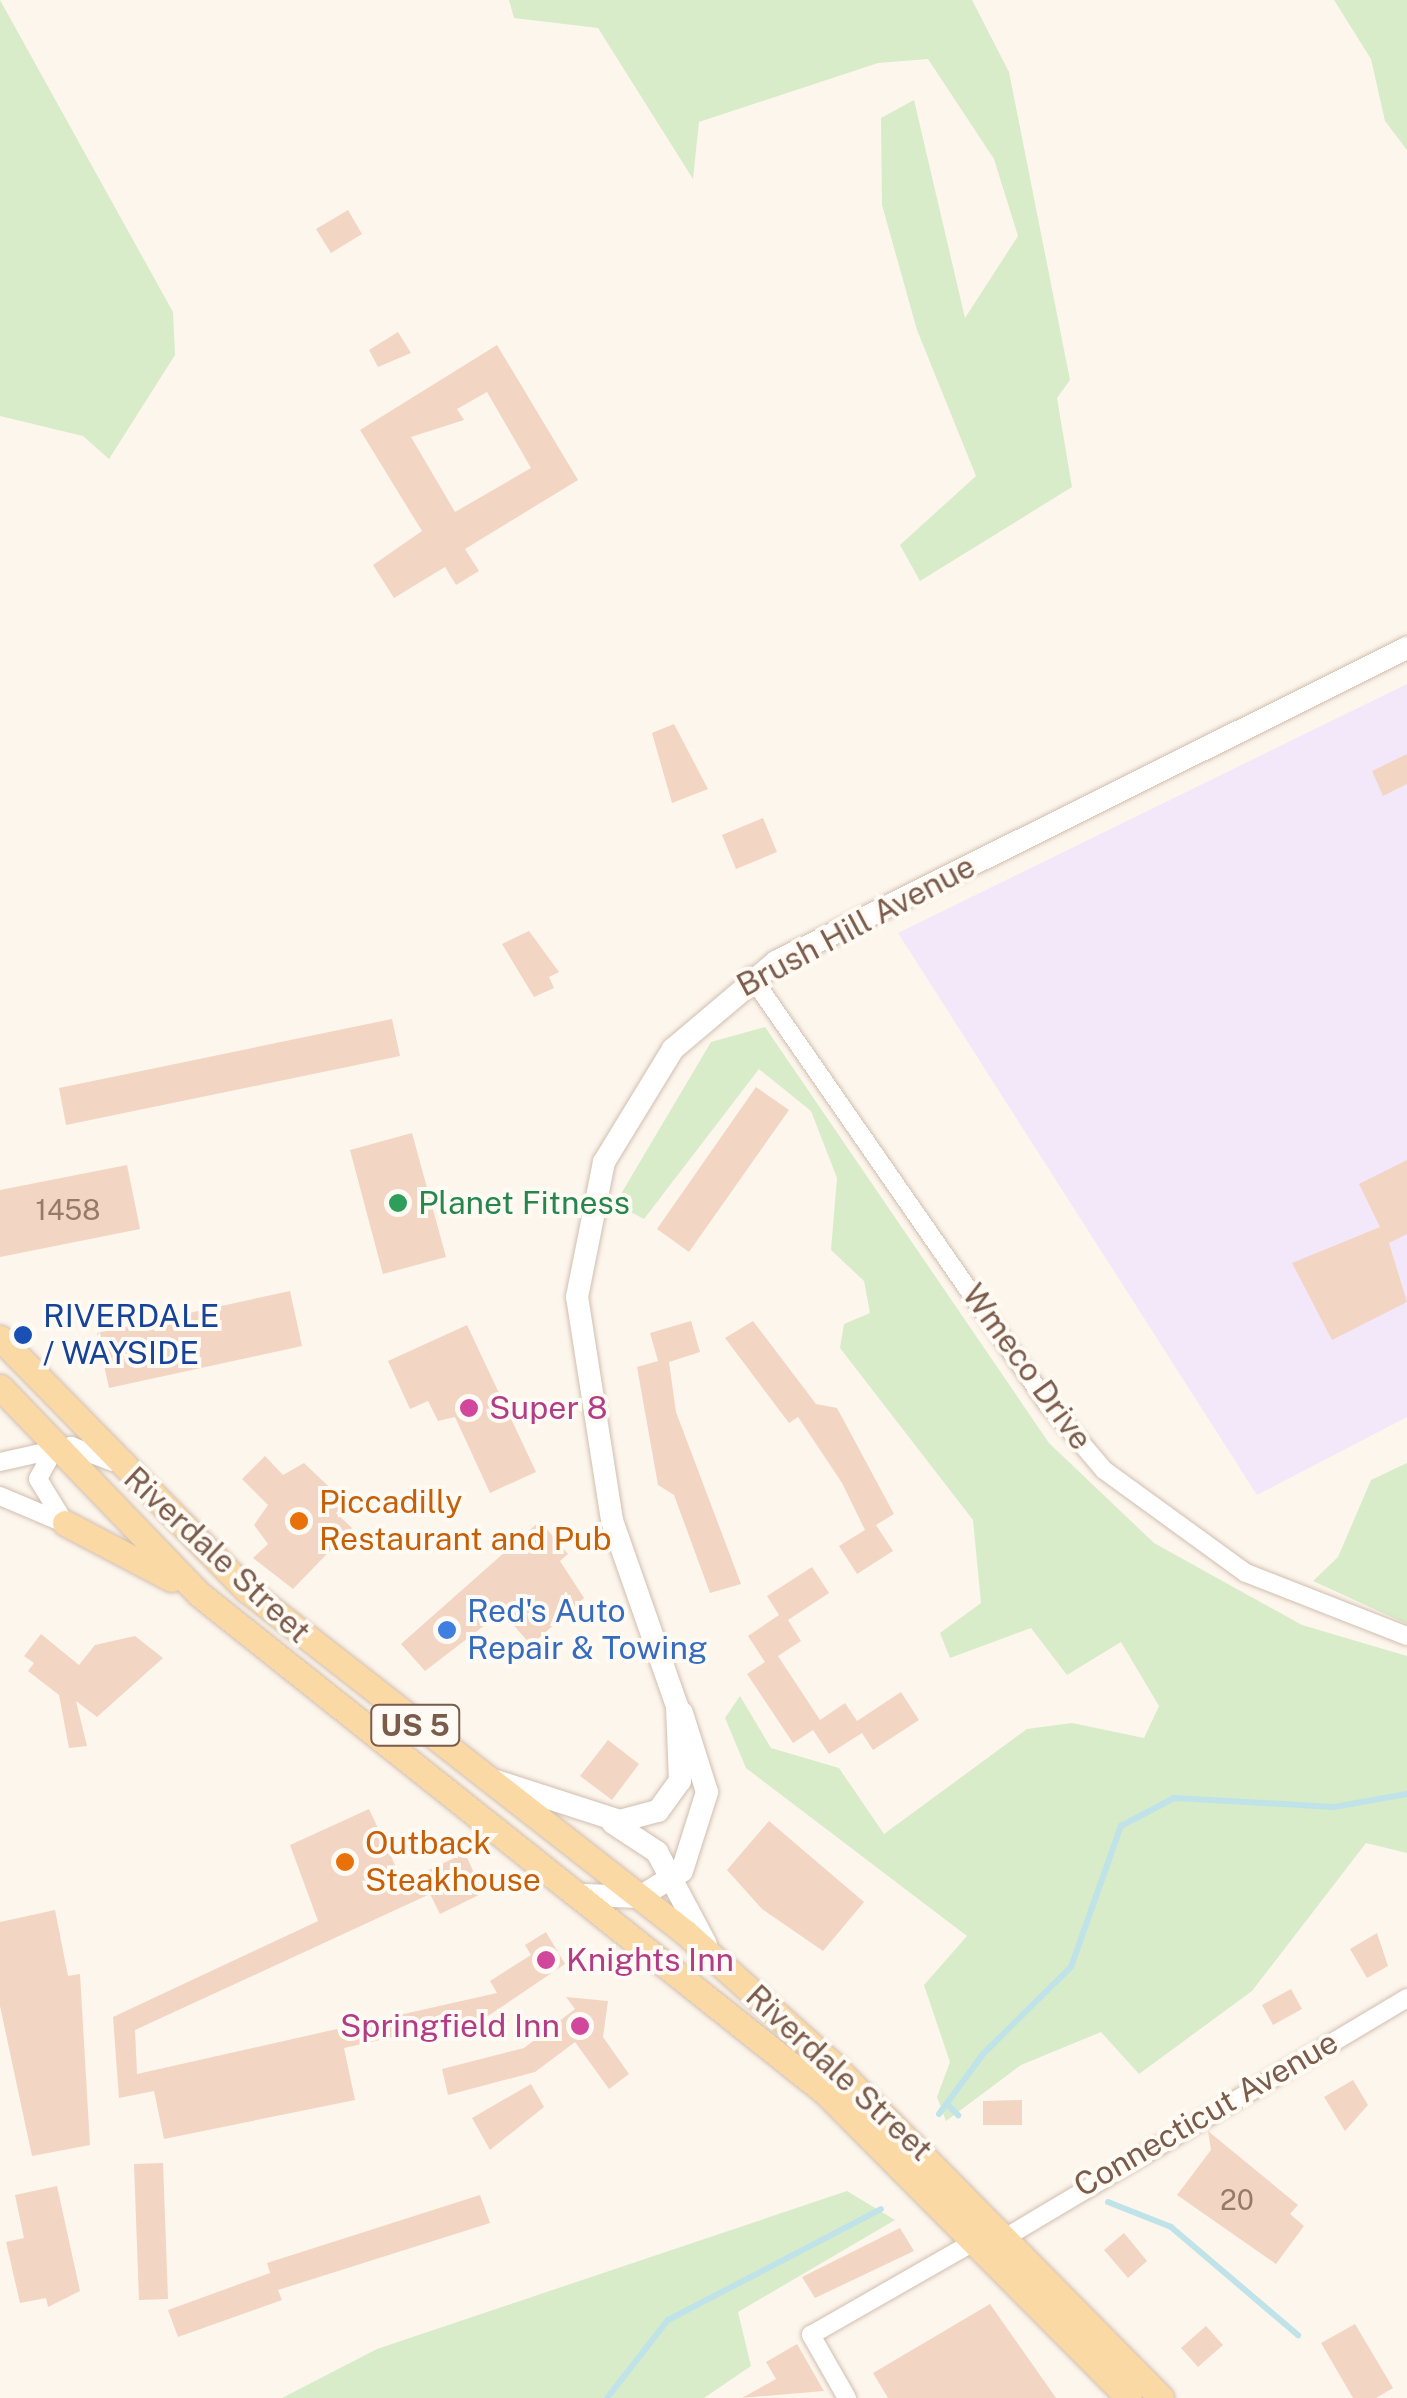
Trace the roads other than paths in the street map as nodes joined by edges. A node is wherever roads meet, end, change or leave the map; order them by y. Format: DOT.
graph roads {
  1 [pos="1407,648"];
  2 [pos="752,976"];
  3 [pos="0,1338"];
  4 [pos="0,1387"];
  5 [pos="56,1447"];
  6 [pos="0,1462"];
  7 [pos="122,1467"];
  8 [pos="0,1496"];
  9 [pos="65,1523"];
  10 [pos="200,1594"];
  11 [pos="1407,1636"];
  12 [pos="677,1706"];
  13 [pos="483,1776"];
  14 [pos="704,1806"];
  15 [pos="658,1811"];
  16 [pos="596,1816"];
  17 [pos="672,1880"];
  18 [pos="585,1895"];
  19 [pos="640,1897"];
  20 [pos="732,1973"];
  21 [pos="1407,1998"];
  22 [pos="1008,2236"];
  23 [pos="976,2240"];
  24 [pos="847,2398"];
  25 [pos="1129,2398"];
  26 [pos="1161,2398"];
  1 -- 2 [label="street, Brush Hill Avenue"];
  2 -- 11 [label="street, Wmeco Drive"];
  2 -- 12 [label="street, Brush Hill Avenue"];
  3 -- 7 [label="main road, Riverdale Street / US 5"];
  4 -- 5 [label="main road, Riverdale Street / US 5"];
  5 -- 6 [label="street"];
  5 -- 7 [label="street"];
  5 -- 9 [label="street"];
  5 -- 10 [label="main road, Riverdale Street / US 5"];
  7 -- 13 [label="main road, Riverdale Street / US 5"];
  8 -- 9 [label="street"];
  9 -- 10 [label="main road"];
  10 -- 18 [label="main road, Riverdale Street / US 5"];
  12 -- 14 [label="street, Brush Hill Avenue"];
  12 -- 15 [label="street, Brush Hill Avenue"];
  13 -- 16 [label="street"];
  13 -- 19 [label="main road, Riverdale Street / US 5"];
  14 -- 15 [label="street"];
  14 -- 17 [label="street, Brush Hill Avenue"];
  15 -- 16 [label="street"];
  16 -- 17 [label="street"];
  17 -- 19 [label="street"];
  17 -- 20 [label="street"];
  18 -- 19 [label="street"];
  18 -- 23 [label="main road, Riverdale Street / US 5"];
  19 -- 20 [label="main road, Riverdale Street / US 5"];
  20 -- 22 [label="main road, Riverdale Street / US 5"];
  21 -- 22 [label="street, Connecticut Avenue"];
  22 -- 26 [label="main road, Riverdale Street / US 5"];
  23 -- 24 [label="street"];
  23 -- 25 [label="main road, Riverdale Street / US 5"];
}
